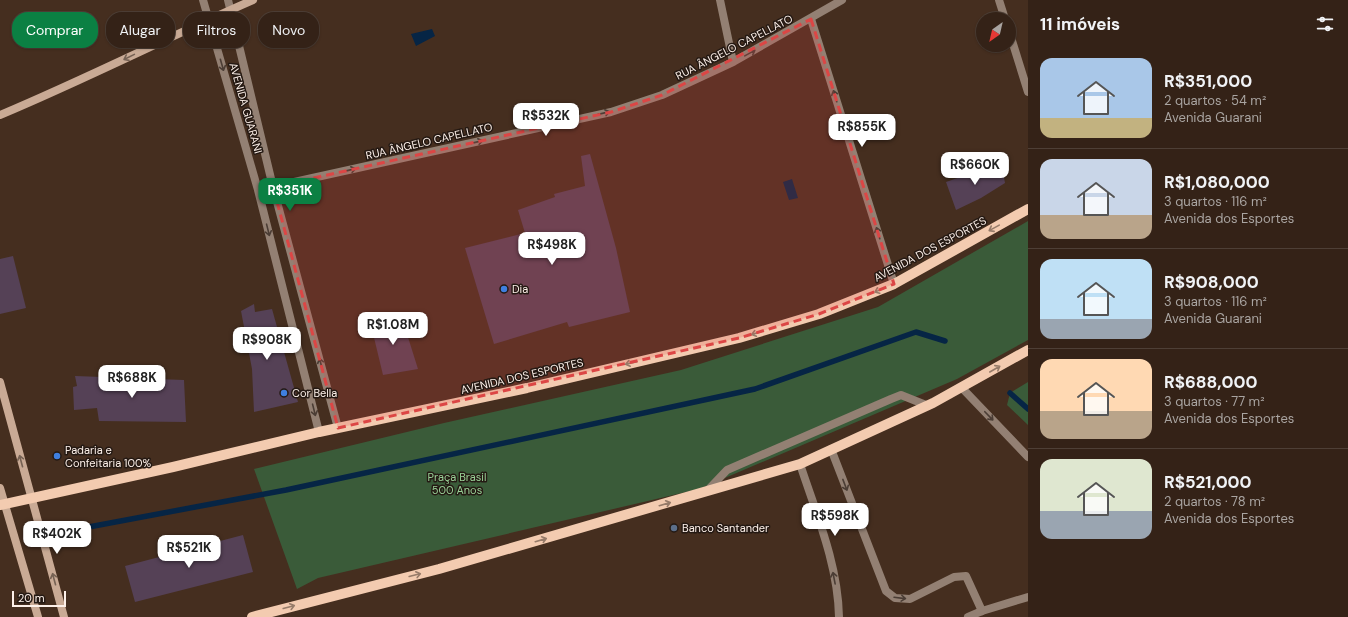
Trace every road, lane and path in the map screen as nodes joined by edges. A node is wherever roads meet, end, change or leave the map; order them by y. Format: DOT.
graph roads {
  1 [pos="203,0"];
  2 [pos="228,0"];
  3 [pos="253,0"];
  4 [pos="720,0"];
  5 [pos="842,0"];
  6 [pos="999,0"];
  7 [pos="230,10"];
  8 [pos="206,12"];
  9 [pos="225,12"];
  10 [pos="1003,12"];
  11 [pos="811,19"];
  12 [pos="183,31"];
  13 [pos="216,48"];
  14 [pos="1016,52"];
  15 [pos="733,62"];
  16 [pos="1028,92"];
  17 [pos="0,115"];
  18 [pos="273,187"];
  19 [pos="258,190"];
  20 [pos="1028,209"];
  21 [pos="894,284"];
  22 [pos="1028,350"];
  23 [pos="0,382"];
  24 [pos="962,388"];
  25 [pos="926,405"];
  26 [pos="338,428"];
  27 [pos="319,432"];
  28 [pos="831,449"];
  29 [pos="1028,457"];
  30 [pos="800,464"];
  31 [pos="0,488"];
  32 [pos="706,492"];
  33 [pos="31,498"];
  34 [pos="2,505"];
  35 [pos="1028,597"];
  36 [pos="982,611"];
  37 [pos="38,617"];
  38 [pos="64,617"];
  39 [pos="252,617"];
  40 [pos="839,617"];
  41 [pos="968,617"];
  1 -- 8 [label="street, AVENIDA GUARANI"];
  2 -- 7 [label="street, AVENIDA GUARANI"];
  3 -- 7 [label="main road"];
  4 -- 15 [label="street"];
  5 -- 11 [label="street, RUA ÂNGELO CAPELLATO"];
  6 -- 10 [label="street"];
  7 -- 9 [label="main road"];
  7 -- 18 [label="street, AVENIDA GUARANI"];
  15 -- 11 [label="street, RUA ÂNGELO CAPELLATO, one-way"];
  21 -- 11 [label="street, one-way"];
  12 -- 17 [label="main road, one-way"];
  13 -- 19 [label="street, AVENIDA GUARANI, one-way"];
  14 -- 16 [label="street"];
  18 -- 15 [label="street, RUA ÂNGELO CAPELLATO, one-way"];
  18 -- 19 [label="street, RUA ÂNGELO CAPELLATO"];
  26 -- 18 [label="street, AVENIDA GUARANI, one-way"];
  19 -- 27 [label="street, AVENIDA GUARANI, one-way"];
  20 -- 21 [label="main road, AVENIDA DOS ESPORTES, one-way"];
  21 -- 26 [label="main road, AVENIDA DOS ESPORTES, one-way"];
  24 -- 22 [label="main road, one-way"];
  33 -- 23 [label="main road, one-way"];
  24 -- 25 [label="main road"];
  24 -- 29 [label="street, one-way"];
  25 -- 28 [label="main road"];
  25 -- 32 [label="street"];
  26 -- 27 [label="main road, AVENIDA DOS ESPORTES"];
  27 -- 33 [label="main road, AVENIDA DOS ESPORTES"];
  28 -- 30 [label="main road"];
  28 -- 36 [label="street, one-way"];
  30 -- 32 [label="main road"];
  40 -- 30 [label="street, one-way"];
  31 -- 34 [label="main road"];
  39 -- 32 [label="main road, one-way"];
  33 -- 34 [label="main road, AVENIDA DOS ESPORTES"];
  38 -- 33 [label="main road, one-way"];
  34 -- 37 [label="main road"];
  35 -- 36 [label="street"];
  36 -- 41 [label="street"];
}
